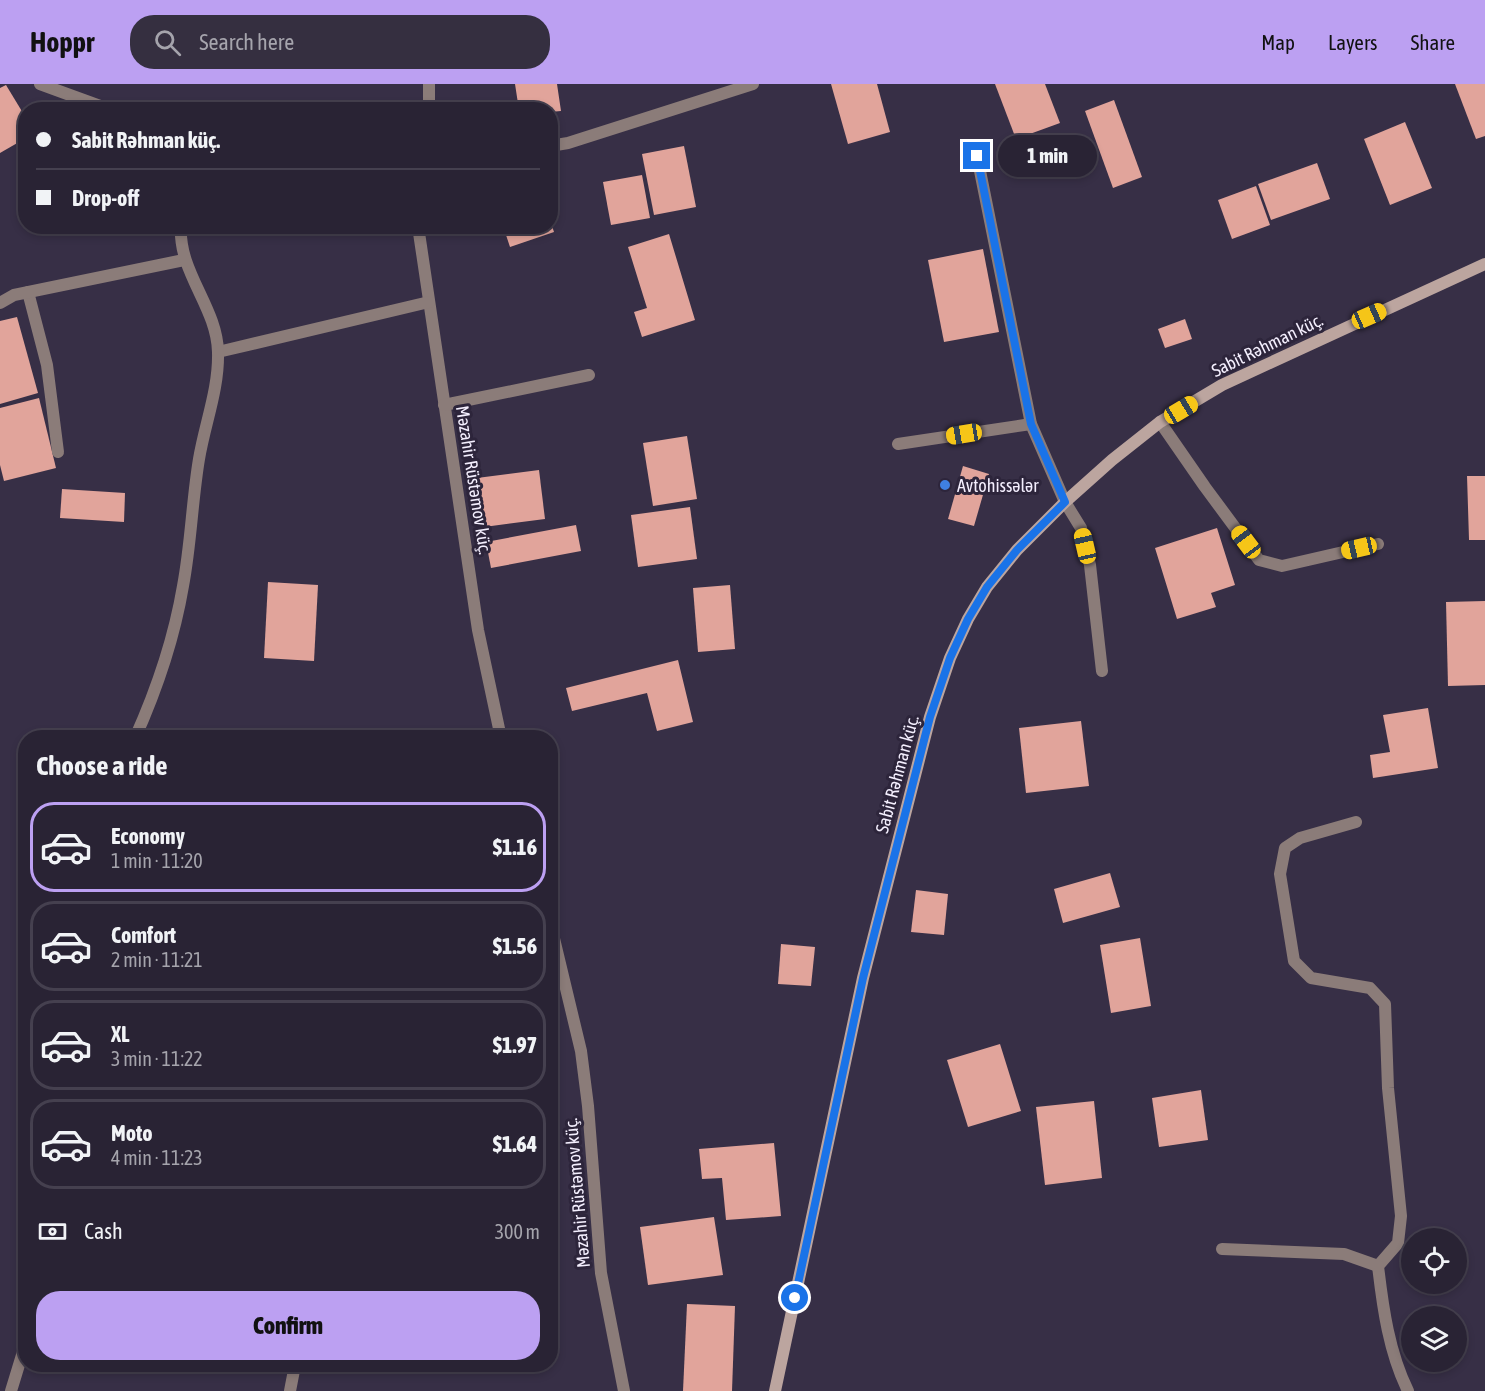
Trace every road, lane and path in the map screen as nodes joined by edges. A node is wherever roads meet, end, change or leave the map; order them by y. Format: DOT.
graph roads {
  1 [pos="40,84"];
  2 [pos="429,84"];
  3 [pos="753,84"];
  4 [pos="89,102"];
  5 [pos="429,102"];
  6 [pos="558,145"];
  7 [pos="977,156"];
  8 [pos="181,234"];
  9 [pos="419,234"];
  10 [pos="184,260"];
  11 [pos="1485,264"];
  12 [pos="28,292"];
  13 [pos="429,302"];
  14 [pos="0,303"];
  15 [pos="218,352"];
  16 [pos="589,375"];
  17 [pos="444,405"];
  18 [pos="1160,422"];
  19 [pos="1031,424"];
  20 [pos="898,444"];
  21 [pos="58,452"];
  22 [pos="1065,502"];
  23 [pos="1378,544"];
  24 [pos="1102,670"];
  25 [pos="139,730"];
  26 [pos="499,730"];
  27 [pos="1356,822"];
  28 [pos="558,955"];
  29 [pos="1222,1249"];
  30 [pos="1378,1266"];
  31 [pos="18,1368"];
  32 [pos="294,1372"];
  33 [pos="11,1391"];
  34 [pos="290,1391"];
  35 [pos="624,1391"];
  36 [pos="775,1391"];
  37 [pos="1408,1391"];
  1 -- 4 [label="street"];
  2 -- 5 [label="street"];
  3 -- 6 [label="street"];
  7 -- 19 [label="street"];
  8 -- 10 [label="street"];
  9 -- 13 [label="street, Məzahir Rüstəmov küç."];
  10 -- 12 [label="street"];
  10 -- 15 [label="street"];
  11 -- 18 [label="main road, Sabit Rəhman küç."];
  12 -- 14 [label="street"];
  12 -- 21 [label="street"];
  13 -- 15 [label="street"];
  13 -- 17 [label="street, Məzahir Rüstəmov küç."];
  15 -- 25 [label="street"];
  16 -- 17 [label="street"];
  17 -- 26 [label="street, Məzahir Rüstəmov küç."];
  18 -- 22 [label="main road, Sabit Rəhman küç."];
  18 -- 23 [label="street"];
  19 -- 20 [label="street"];
  19 -- 22 [label="street"];
  22 -- 24 [label="street"];
  22 -- 36 [label="main road, Sabit Rəhman küç."];
  27 -- 30 [label="street"];
  28 -- 35 [label="street, Məzahir Rüstəmov küç."];
  29 -- 30 [label="street"];
  30 -- 37 [label="street"];
  31 -- 33 [label="street"];
  32 -- 34 [label="street"];
}
